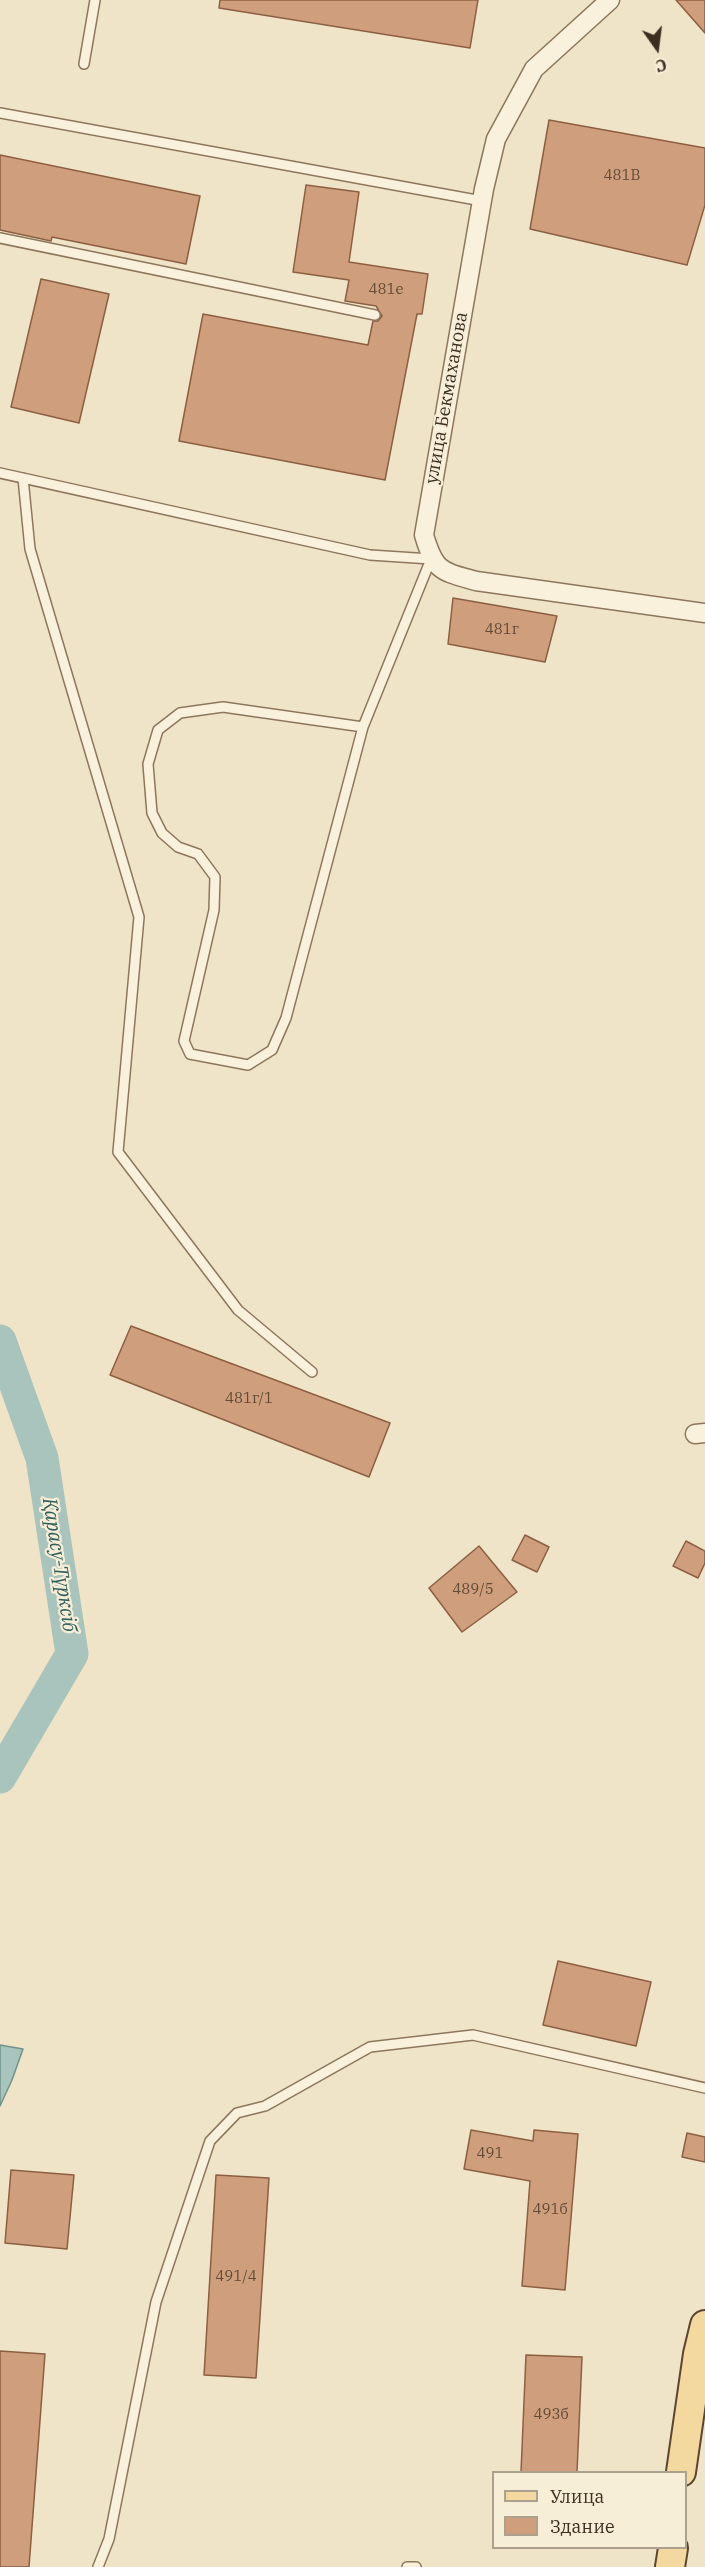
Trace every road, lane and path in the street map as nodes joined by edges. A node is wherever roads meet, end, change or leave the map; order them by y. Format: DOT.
graph roads {
  1 [pos="95,0"];
  2 [pos="610,0"];
  3 [pos="84,64"];
  4 [pos="0,113"];
  5 [pos="482,201"];
  6 [pos="0,238"];
  7 [pos="375,315"];
  8 [pos="0,473"];
  9 [pos="23,478"];
  10 [pos="431,560"];
  11 [pos="705,613"];
  12 [pos="363,727"];
  13 [pos="312,1372"];
  14 [pos="705,2088"];
  15 [pos="705,2325"];
  16 [pos="681,2471"];
  17 [pos="673,2549"];
  18 [pos="98,2567"];
  19 [pos="407,2567"];
  20 [pos="416,2567"];
  21 [pos="670,2567"];
  1 -- 3 [label="lane"];
  2 -- 5 [label="street, улица Бекмаханова"];
  4 -- 5 [label="lane"];
  5 -- 10 [label="street, улица Бекмаханова"];
  6 -- 7 [label="lane"];
  8 -- 9 [label="lane"];
  9 -- 10 [label="lane"];
  9 -- 13 [label="lane"];
  10 -- 11 [label="street"];
  10 -- 12 [label="lane"];
  12 -- 12 [label="lane"];
  14 -- 18 [label="lane"];
  15 -- 16 [label="main road"];
  17 -- 21 [label="main road"];
  19 -- 20 [label="lane"];
}
